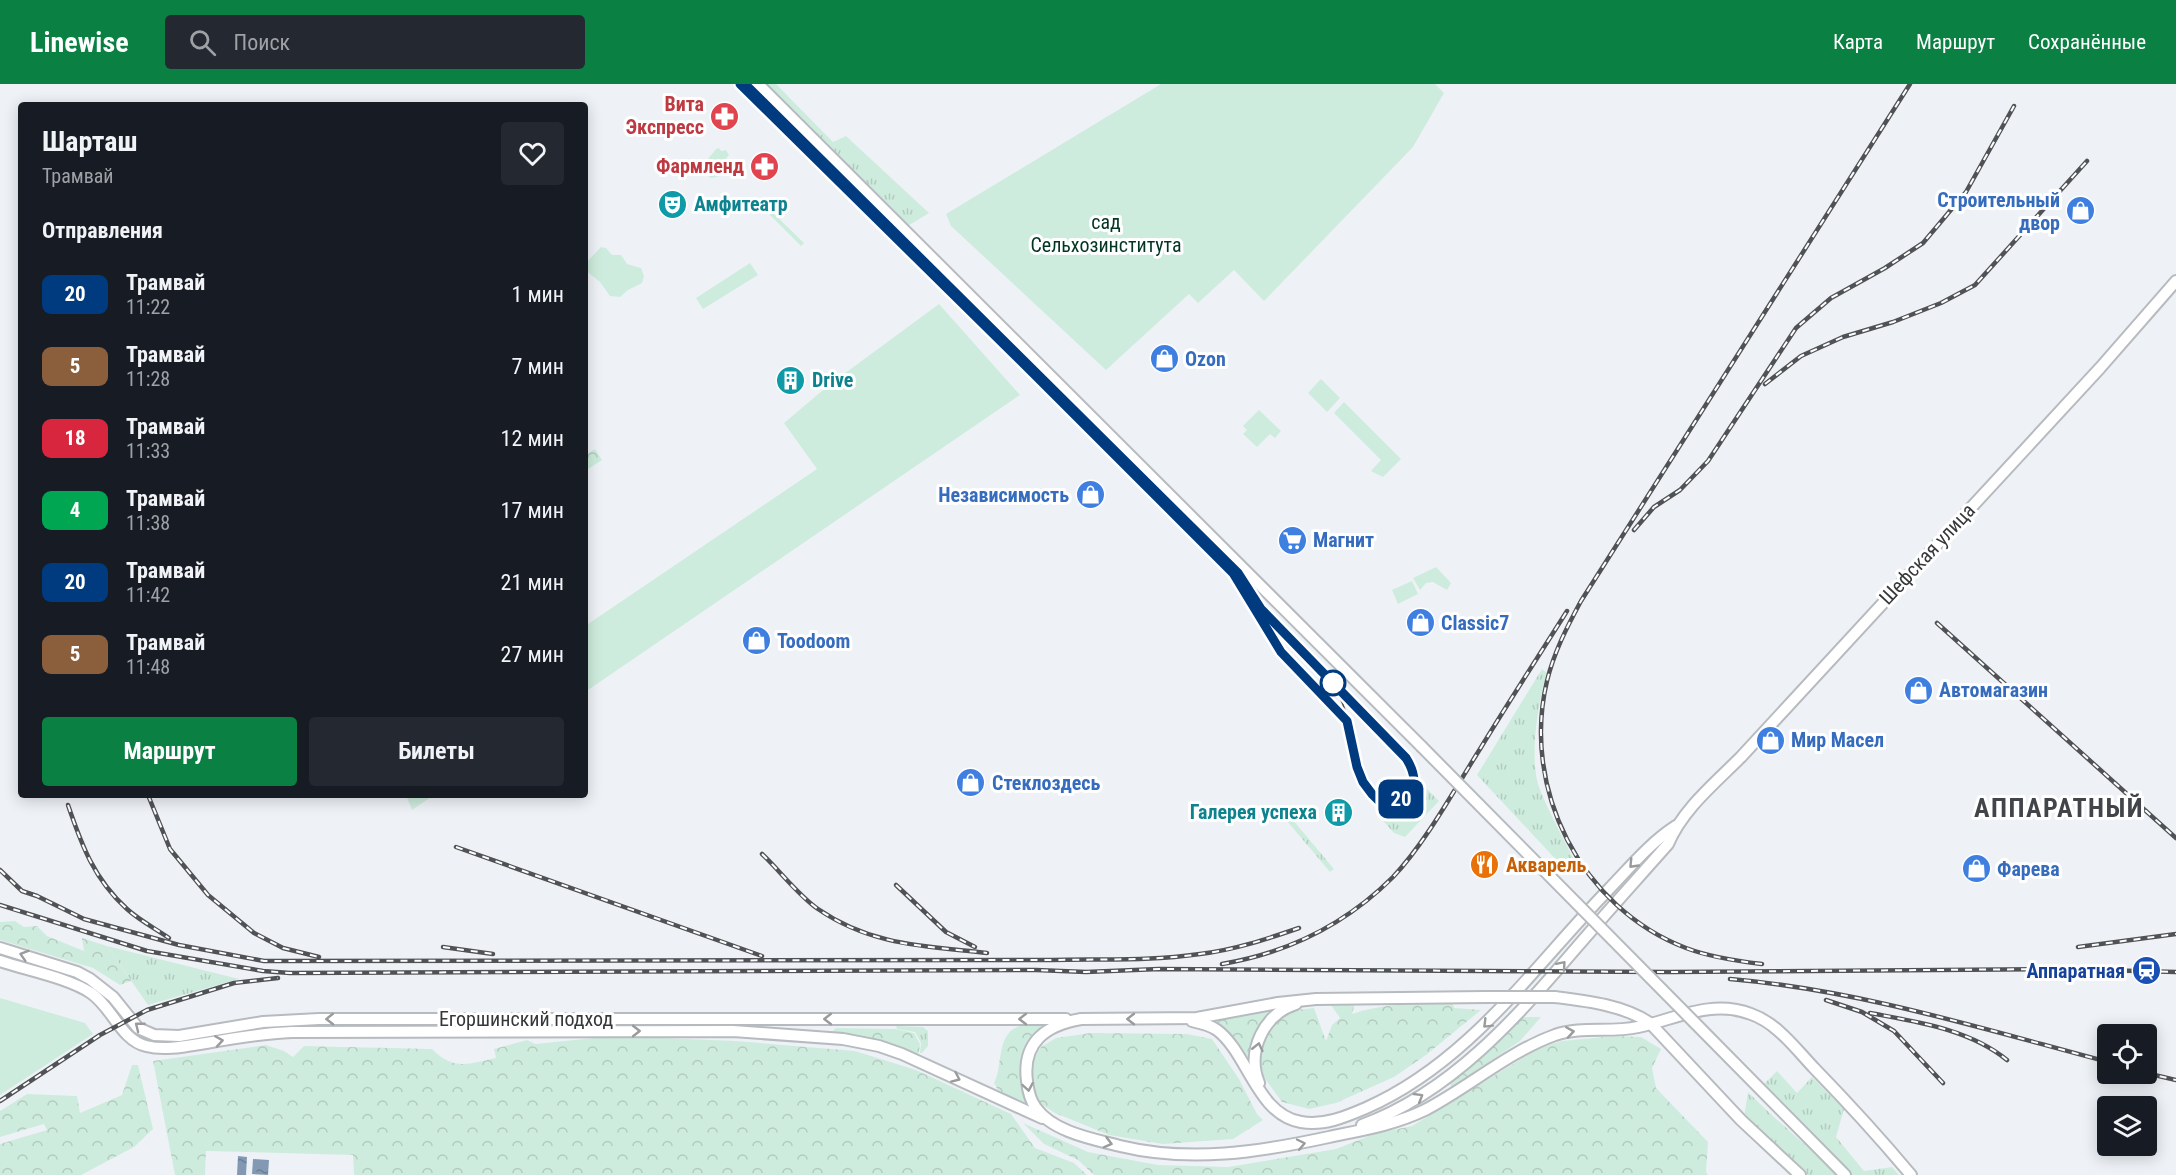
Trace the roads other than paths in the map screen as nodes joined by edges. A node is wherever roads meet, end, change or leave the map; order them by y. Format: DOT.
graph roads {
  1 [pos="758,84"];
  2 [pos="2176,281"];
  3 [pos="1676,825"];
  4 [pos="0,948"];
  5 [pos="0,961"];
  6 [pos="1316,999"];
  7 [pos="1081,1019"];
  8 [pos="1181,1020"];
  9 [pos="1650,1023"];
  10 [pos="1269,1102"];
  11 [pos="1053,1123"];
  12 [pos="1328,1137"];
  13 [pos="1800,1175"];
  14 [pos="1845,1175"];
  15 [pos="1911,1175"];
  1 -- 14 [label="main road, bridge"];
  2 -- 3 [label="main road, Шефская улица"];
  3 -- 10 [label="main road, one-way"];
  12 -- 3 [label="main road, one-way"];
  7 -- 4 [label="main road, Егоршинский подход, one-way"];
  5 -- 11 [label="main road, Егоршинский подход, one-way"];
  6 -- 8 [label="main road"];
  6 -- 9 [label="main road, bridge"];
  10 -- 6 [label="main road, one-way"];
  8 -- 7 [label="main road, Егоршинский подход, one-way"];
  7 -- 11 [label="main road, one-way"];
  8 -- 10 [label="main road"];
  12 -- 9 [label="main road, one-way"];
  9 -- 13 [label="main road"];
  9 -- 15 [label="main road"];
  11 -- 12 [label="main road, Егоршинский подход, one-way"];
}
